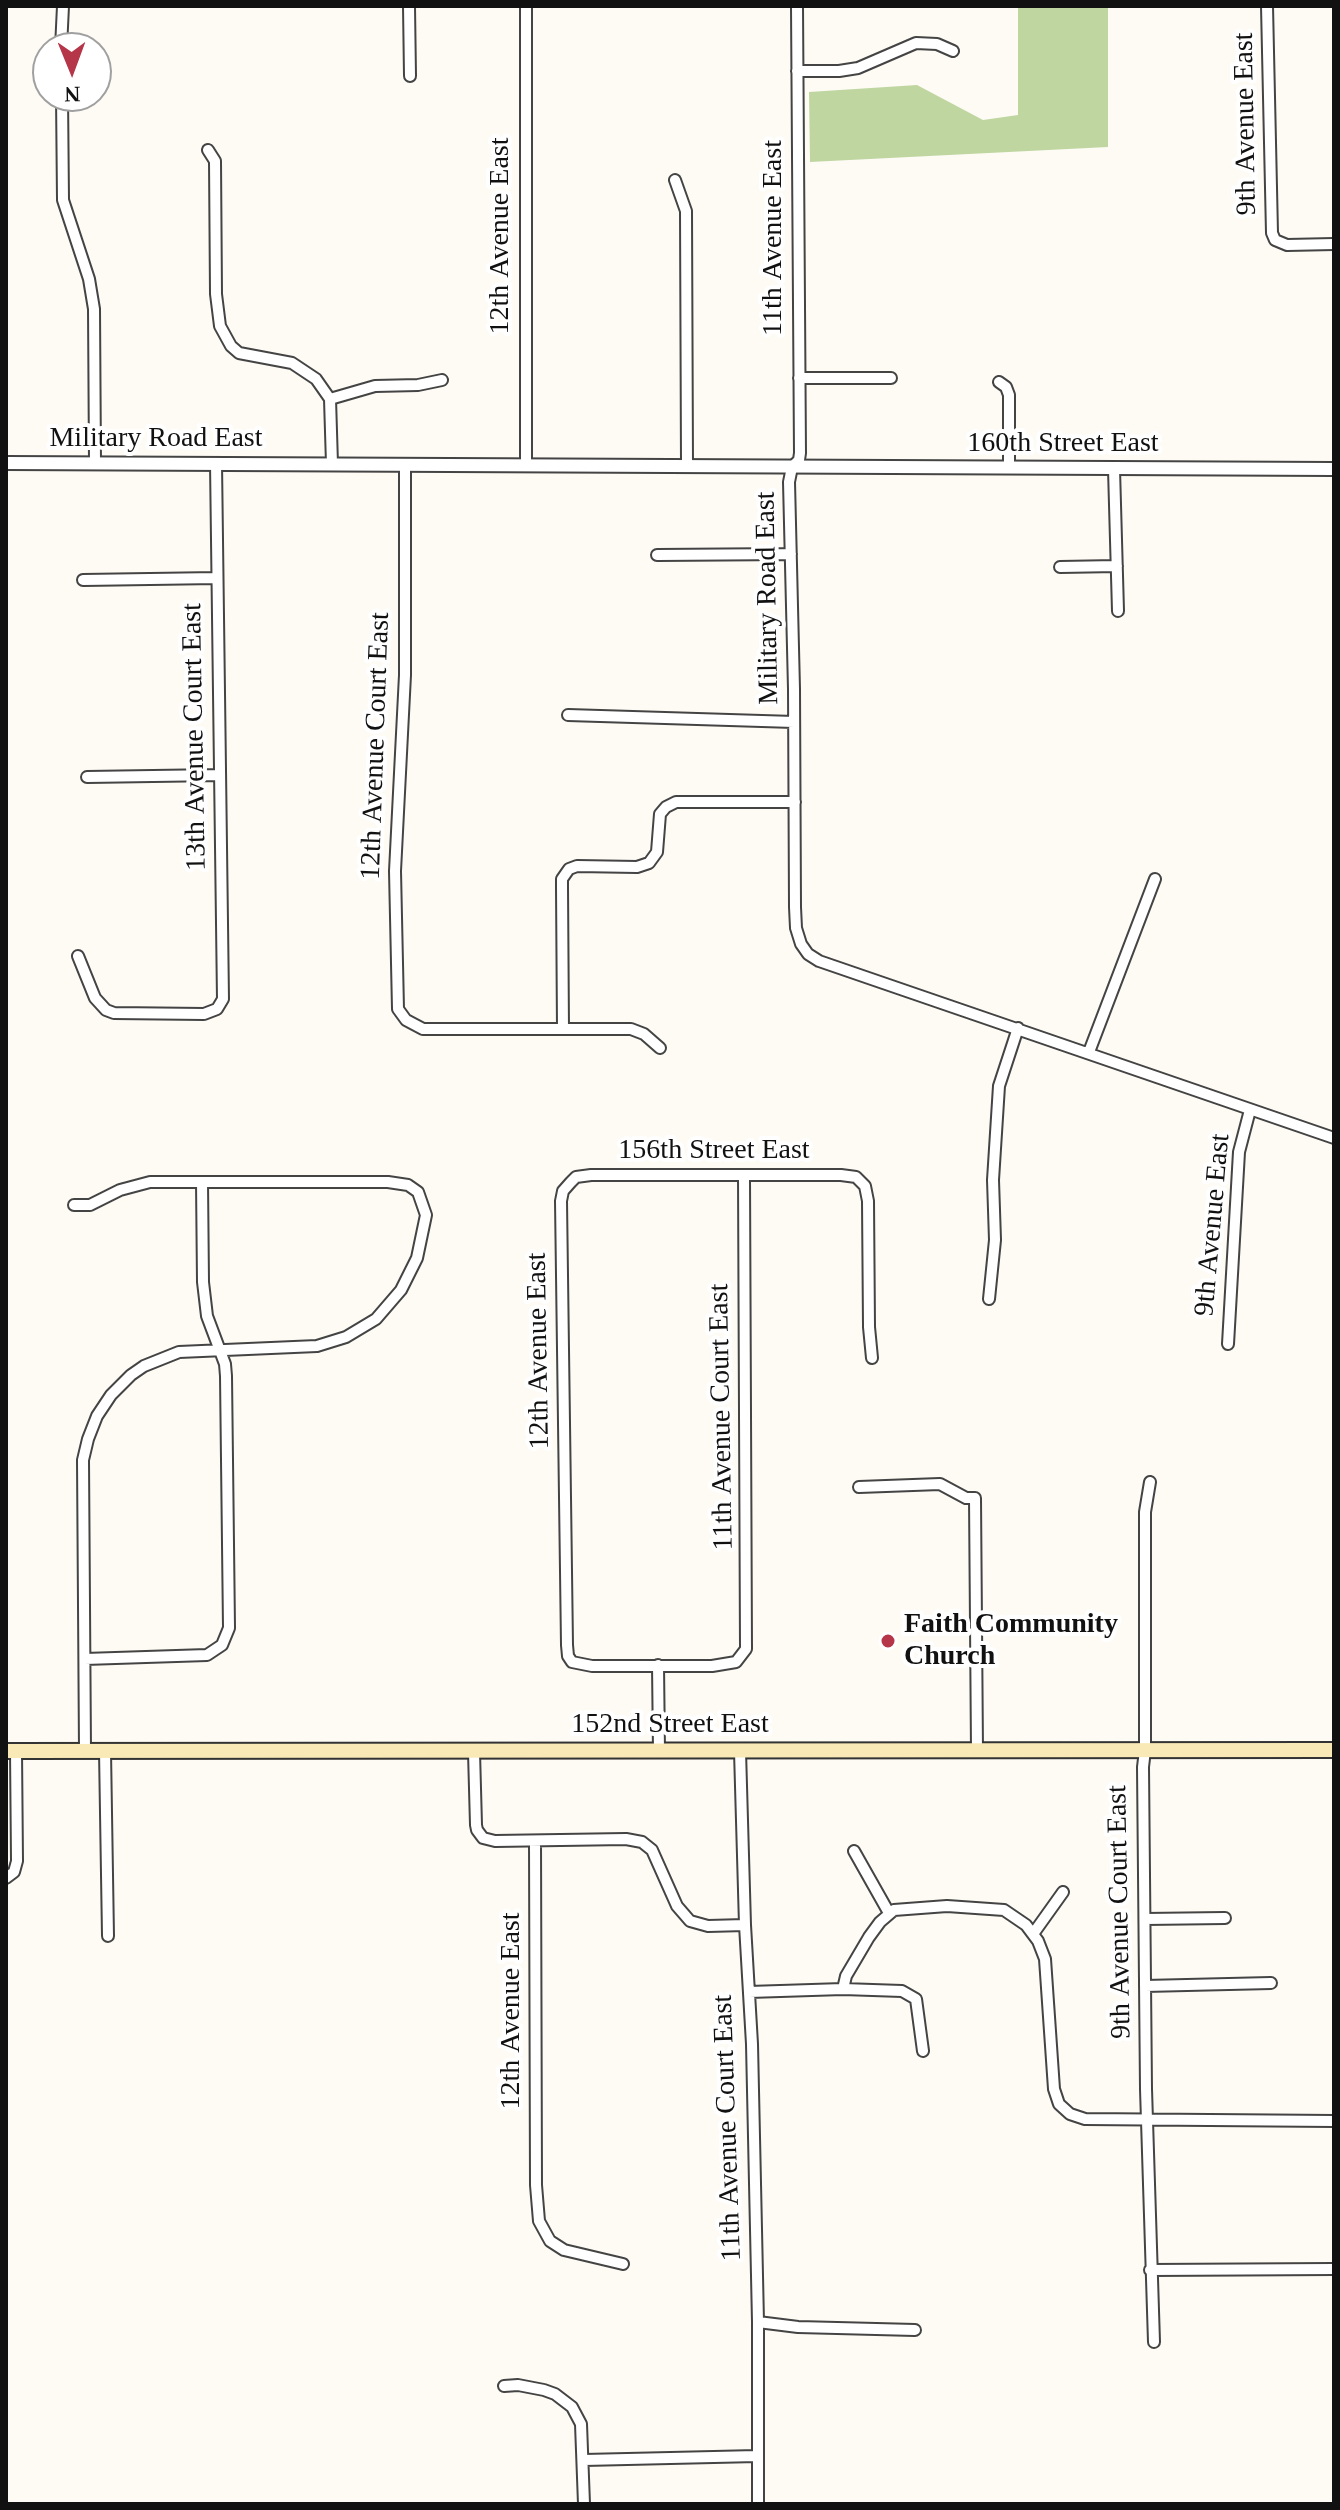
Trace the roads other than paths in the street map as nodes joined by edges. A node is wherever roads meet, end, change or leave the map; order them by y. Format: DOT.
graph roads {
  1 [pos="63,6"];
  2 [pos="409,6"];
  3 [pos="526,6"];
  4 [pos="797,6"];
  5 [pos="1267,6"];
  6 [pos="62,32"];
  7 [pos="953,51"];
  8 [pos="797,71"];
  9 [pos="410,76"];
  10 [pos="62,112"];
  11 [pos="208,150"];
  12 [pos="675,180"];
  13 [pos="1334,244"];
  14 [pos="799,378"];
  15 [pos="891,378"];
  16 [pos="442,380"];
  17 [pos="999,382"];
  18 [pos="330,399"];
  19 [pos="6,463"];
  20 [pos="95,463"];
  21 [pos="216,463"];
  22 [pos="332,464"];
  23 [pos="405,465"];
  24 [pos="526,465"];
  25 [pos="687,465"];
  26 [pos="792,467"];
  27 [pos="1009,468"];
  28 [pos="1114,469"];
  29 [pos="1334,469"];
  30 [pos="791,554"];
  31 [pos="657,555"];
  32 [pos="1117,566"];
  33 [pos="1060,567"];
  34 [pos="217,578"];
  35 [pos="83,580"];
  36 [pos="1118,611"];
  37 [pos="568,715"];
  38 [pos="794,722"];
  39 [pos="219,775"];
  40 [pos="87,777"];
  41 [pos="795,802"];
  42 [pos="1155,879"];
  43 [pos="78,956"];
  44 [pos="1018,1028"];
  45 [pos="563,1029"];
  46 [pos="660,1048"];
  47 [pos="1089,1052"];
  48 [pos="1250,1110"];
  49 [pos="1334,1138"];
  50 [pos="744,1176"];
  51 [pos="202,1182"];
  52 [pos="567,1185"];
  53 [pos="74,1205"];
  54 [pos="989,1299"];
  55 [pos="1228,1344"];
  56 [pos="219,1349"];
  57 [pos="872,1358"];
  58 [pos="1150,1482"];
  59 [pos="859,1487"];
  60 [pos="85,1659"];
  61 [pos="658,1665"];
  62 [pos="85,1750"];
  63 [pos="1145,1750"];
  64 [pos="1334,1750"];
  65 [pos="11,1751"];
  66 [pos="105,1751"];
  67 [pos="659,1751"];
  68 [pos="740,1751"];
  69 [pos="977,1751"];
  70 [pos="474,1752"];
  71 [pos="535,1841"];
  72 [pos="854,1851"];
  73 [pos="6,1878"];
  74 [pos="1063,1892"];
  75 [pos="889,1913"];
  76 [pos="1225,1918"];
  77 [pos="1145,1919"];
  78 [pos="745,1925"];
  79 [pos="1033,1934"];
  80 [pos="108,1936"];
  81 [pos="1271,1983"];
  82 [pos="1145,1986"];
  83 [pos="843,1989"];
  84 [pos="749,1992"];
  85 [pos="923,2051"];
  86 [pos="1147,2121"];
  87 [pos="1334,2121"];
  88 [pos="623,2264"];
  89 [pos="1334,2269"];
  90 [pos="1150,2270"];
  91 [pos="758,2322"];
  92 [pos="915,2330"];
  93 [pos="1154,2342"];
  94 [pos="504,2386"];
  95 [pos="757,2456"];
  96 [pos="584,2460"];
  97 [pos="584,2504"];
  98 [pos="758,2504"];
  1 -- 6 [label="street"];
  2 -- 9 [label="street"];
  3 -- 24 [label="street, 12th Avenue East"];
  4 -- 8 [label="street, 11th Avenue East"];
  5 -- 13 [label="street, 9th Avenue East"];
  7 -- 8 [label="street"];
  8 -- 14 [label="street, 11th Avenue East"];
  10 -- 20 [label="street"];
  11 -- 18 [label="street"];
  12 -- 25 [label="street"];
  14 -- 15 [label="street"];
  14 -- 26 [label="street, 11th Avenue East"];
  16 -- 18 [label="street"];
  17 -- 27 [label="street"];
  18 -- 22 [label="street"];
  19 -- 20 [label="street, Military Road East"];
  20 -- 21 [label="street, Military Road East"];
  21 -- 22 [label="street, Military Road East"];
  21 -- 34 [label="street, 13th Avenue Court East"];
  22 -- 23 [label="street, Military Road East"];
  23 -- 24 [label="street, Military Road East"];
  23 -- 45 [label="street, 12th Avenue Court East"];
  24 -- 25 [label="street, Military Road East"];
  25 -- 26 [label="street, Military Road East"];
  26 -- 27 [label="street, 160th Street East"];
  26 -- 30 [label="street, Military Road East"];
  27 -- 28 [label="street, 160th Street East"];
  28 -- 29 [label="street, 160th Street East"];
  28 -- 32 [label="street"];
  30 -- 31 [label="street"];
  30 -- 38 [label="street, Military Road East"];
  32 -- 33 [label="street"];
  32 -- 36 [label="street"];
  34 -- 35 [label="street"];
  34 -- 39 [label="street, 13th Avenue Court East"];
  37 -- 38 [label="street"];
  38 -- 41 [label="street, Military Road East"];
  39 -- 40 [label="street"];
  39 -- 43 [label="street, 13th Avenue Court East"];
  41 -- 44 [label="street, Military Road East"];
  41 -- 45 [label="street"];
  42 -- 47 [label="street"];
  44 -- 47 [label="street, Military Road East"];
  44 -- 54 [label="street"];
  45 -- 46 [label="street"];
  47 -- 48 [label="street, Military Road East"];
  48 -- 49 [label="street, Military Road East"];
  48 -- 55 [label="street, 9th Avenue East"];
  50 -- 52 [label="street, 156th Street East"];
  50 -- 57 [label="street, 156th Street East"];
  50 -- 61 [label="street, 11th Avenue Court East"];
  51 -- 53 [label="street"];
  51 -- 56 [label="street"];
  51 -- 56 [label="street"];
  52 -- 61 [label="street, 12th Avenue East"];
  56 -- 60 [label="street"];
  56 -- 60 [label="street"];
  58 -- 63 [label="street, 9th Avenue Court East"];
  59 -- 69 [label="street"];
  60 -- 62 [label="street"];
  61 -- 67 [label="street"];
  62 -- 65 [label="main road, 152nd Street East"];
  62 -- 66 [label="main road, 152nd Street East"];
  63 -- 64 [label="main road, 152nd Street East"];
  63 -- 69 [label="main road, 152nd Street East"];
  63 -- 77 [label="street, 9th Avenue Court East"];
  65 -- 73 [label="street"];
  66 -- 70 [label="main road, 152nd Street East"];
  66 -- 80 [label="street"];
  67 -- 68 [label="main road, 152nd Street East"];
  67 -- 70 [label="main road, 152nd Street East"];
  68 -- 69 [label="main road, 152nd Street East"];
  68 -- 78 [label="street, 11th Avenue Court East"];
  70 -- 71 [label="street"];
  71 -- 78 [label="street"];
  71 -- 88 [label="street, 12th Avenue East"];
  72 -- 75 [label="street"];
  74 -- 79 [label="street"];
  75 -- 79 [label="street"];
  75 -- 83 [label="street"];
  76 -- 77 [label="street"];
  77 -- 82 [label="street, 9th Avenue Court East"];
  78 -- 84 [label="street, 11th Avenue Court East"];
  79 -- 86 [label="street"];
  81 -- 82 [label="street"];
  82 -- 86 [label="street, 9th Avenue Court East"];
  83 -- 84 [label="street"];
  83 -- 85 [label="street"];
  84 -- 91 [label="street, 11th Avenue Court East"];
  86 -- 87 [label="street"];
  86 -- 90 [label="street, 9th Avenue Court East"];
  89 -- 90 [label="street"];
  90 -- 93 [label="street, 9th Avenue Court East"];
  91 -- 92 [label="street"];
  91 -- 95 [label="street, 11th Avenue Court East"];
  94 -- 96 [label="street"];
  95 -- 96 [label="street"];
  95 -- 98 [label="street, 11th Avenue Court East"];
  96 -- 97 [label="street"];
}
